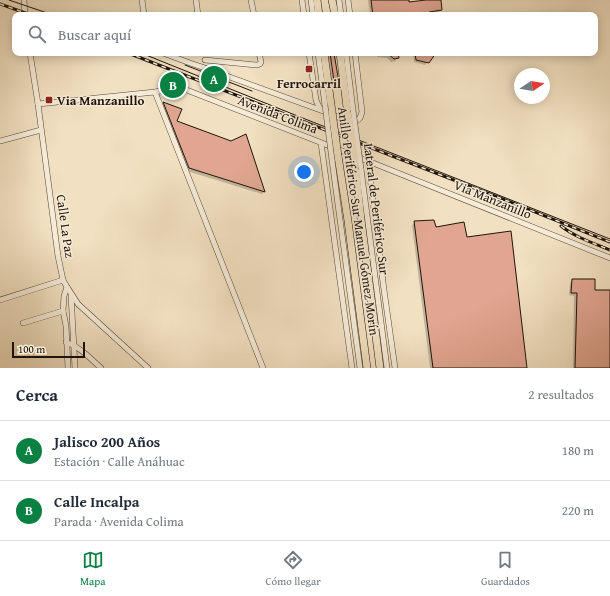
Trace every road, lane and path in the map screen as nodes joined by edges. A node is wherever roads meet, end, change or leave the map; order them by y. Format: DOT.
graph roads {
  1 [pos="24,0"];
  2 [pos="142,0"];
  3 [pos="196,0"];
  4 [pos="251,0"];
  5 [pos="302,0"];
  6 [pos="311,0"];
  7 [pos="317,0"];
  8 [pos="332,0"];
  9 [pos="339,0"];
  10 [pos="348,0"];
  11 [pos="25,12"];
  12 [pos="144,12"];
  13 [pos="198,12"];
  14 [pos="253,12"];
  15 [pos="304,12"];
  16 [pos="313,12"];
  17 [pos="319,12"];
  18 [pos="334,12"];
  19 [pos="341,12"];
  20 [pos="350,12"];
  21 [pos="30,56"];
  22 [pos="171,56"];
  23 [pos="204,56"];
  24 [pos="260,56"];
  25 [pos="309,56"];
  26 [pos="318,56"];
  27 [pos="324,56"];
  28 [pos="341,56"];
  29 [pos="346,56"];
  30 [pos="355,56"];
  31 [pos="205,60"];
  32 [pos="205,68"];
  33 [pos="156,92"];
  34 [pos="38,104"];
  35 [pos="323,111"];
  36 [pos="351,112"];
  37 [pos="41,130"];
  38 [pos="0,141"];
  39 [pos="322,143"];
  40 [pos="335,158"];
  41 [pos="368,160"];
  42 [pos="610,258"];
  43 [pos="64,280"];
  44 [pos="67,287"];
  45 [pos="72,295"];
  46 [pos="0,300"];
  47 [pos="63,311"];
  48 [pos="23,323"];
  49 [pos="66,342"];
  50 [pos="74,345"];
  51 [pos="68,368"];
  52 [pos="75,368"];
  53 [pos="100,368"];
  54 [pos="148,368"];
  55 [pos="263,368"];
  56 [pos="352,368"];
  57 [pos="360,368"];
  58 [pos="366,368"];
  59 [pos="380,368"];
  60 [pos="387,368"];
  61 [pos="395,368"];
  1 -- 11 [label="street"];
  2 -- 12 [label="street"];
  3 -- 13 [label="street"];
  4 -- 14 [label="street"];
  5 -- 15 [label="street"];
  6 -- 16 [label="street"];
  7 -- 17 [label="highway"];
  8 -- 18 [label="highway"];
  9 -- 19 [label="street"];
  10 -- 20 [label="street"];
  21 -- 34 [label="street, Calle La Paz"];
  22 -- 32 [label="street"];
  23 -- 31 [label="street"];
  24 -- 31 [label="street"];
  25 -- 35 [label="street"];
  26 -- 40 [label="street, bridge"];
  27 -- 40 [label="highway, Anillo Periférico Sur Manuel Gómez Morín, bridge"];
  28 -- 36 [label="highway, Anillo Periférico Sur Manuel Gómez Morín"];
  29 -- 36 [label="street, Lateral de Periférico Sur"];
  30 -- 35 [label="street"];
  31 -- 32 [label="street"];
  32 -- 35 [label="street"];
  33 -- 34 [label="street, Avenida Colima"];
  33 -- 39 [label="street, Avenida Colima"];
  33 -- 55 [label="street"];
  34 -- 37 [label="street, Calle La Paz"];
  36 -- 59 [label="highway, Anillo Periférico Sur Manuel Gómez Morín, bridge"];
  36 -- 60 [label="street, Lateral de Periférico Sur, bridge"];
  37 -- 38 [label="street"];
  37 -- 43 [label="street, Calle La Paz"];
  39 -- 41 [label="street, Avenida Colima"];
  39 -- 56 [label="street"];
  40 -- 57 [label="street"];
  40 -- 58 [label="highway, Anillo Periférico Sur Manuel Gómez Morín"];
  41 -- 42 [label="street, Via Manzanillo"];
  41 -- 61 [label="street"];
  43 -- 44 [label="street, Calle La Paz"];
  43 -- 46 [label="street"];
  44 -- 45 [label="street, Calle La Paz"];
  44 -- 47 [label="street"];
  45 -- 50 [label="street"];
  45 -- 54 [label="street, Calle La Paz"];
  47 -- 48 [label="street"];
  47 -- 49 [label="street"];
  49 -- 50 [label="street"];
  49 -- 51 [label="street"];
  50 -- 52 [label="street"];
  50 -- 53 [label="street"];
}
